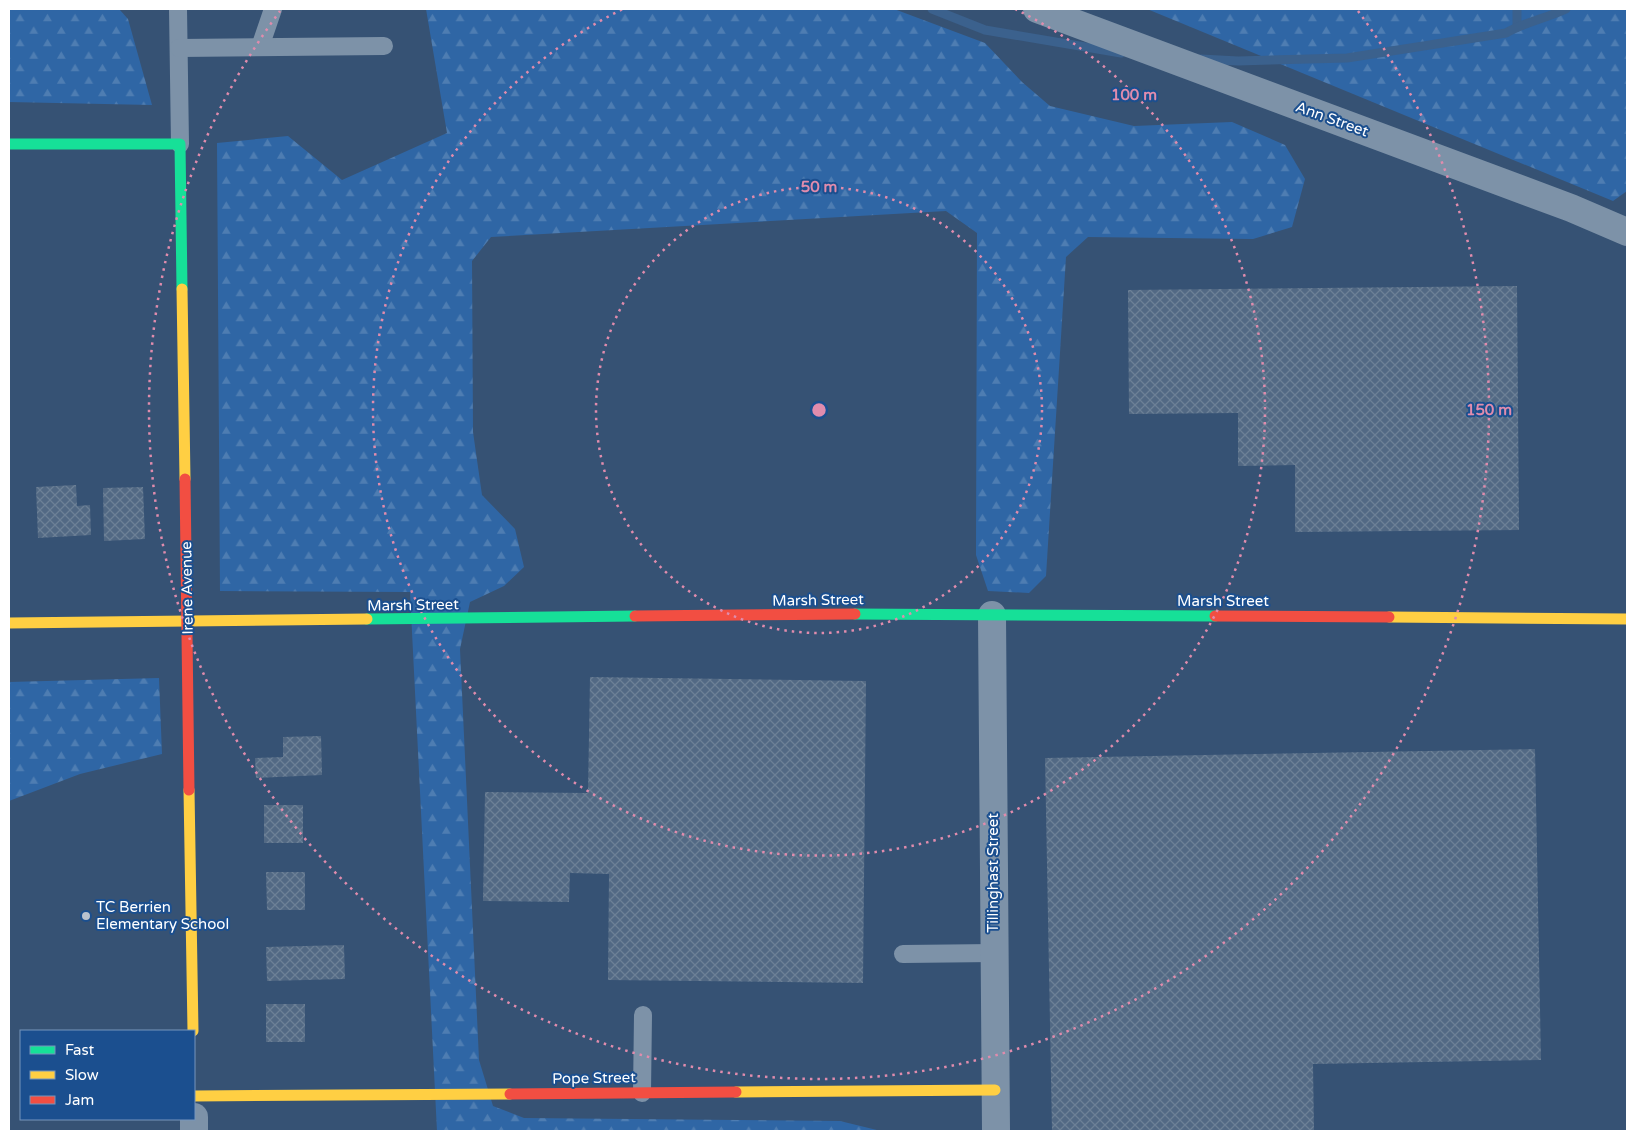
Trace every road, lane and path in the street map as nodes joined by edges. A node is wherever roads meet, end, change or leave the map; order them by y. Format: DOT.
graph roads {
  1 [pos="178,9"];
  2 [pos="273,9"];
  3 [pos="1036,9"];
  4 [pos="384,46"];
  5 [pos="260,47"];
  6 [pos="179,48"];
  7 [pos="9,144"];
  8 [pos="180,144"];
  9 [pos="1627,232"];
  10 [pos="992,615"];
  11 [pos="1627,619"];
  12 [pos="187,622"];
  13 [pos="9,624"];
  14 [pos="994,952"];
  15 [pos="903,954"];
  16 [pos="643,1015"];
  17 [pos="193,1030"];
  18 [pos="995,1090"];
  19 [pos="642,1092"];
  20 [pos="195,1096"];
  21 [pos="996,1131"];
  1 -- 6 [label="lane"];
  2 -- 5 [label="lane"];
  3 -- 9 [label="street, Ann Street"];
  4 -- 5 [label="lane"];
  5 -- 6 [label="lane"];
  6 -- 8 [label="lane"];
  7 -- 8 [label="street"];
  8 -- 12 [label="street, Irene Avenue"];
  10 -- 11 [label="street, Marsh Street"];
  10 -- 12 [label="street, Marsh Street"];
  10 -- 14 [label="street, Tillinghast Street"];
  12 -- 13 [label="street, Marsh Street"];
  12 -- 17 [label="street, Irene Avenue"];
  14 -- 15 [label="lane"];
  14 -- 18 [label="street, Tillinghast Street"];
  16 -- 19 [label="lane"];
  18 -- 19 [label="street, Pope Street"];
  18 -- 21 [label="street, Tillinghast Street"];
  19 -- 20 [label="street, Pope Street"];
}
